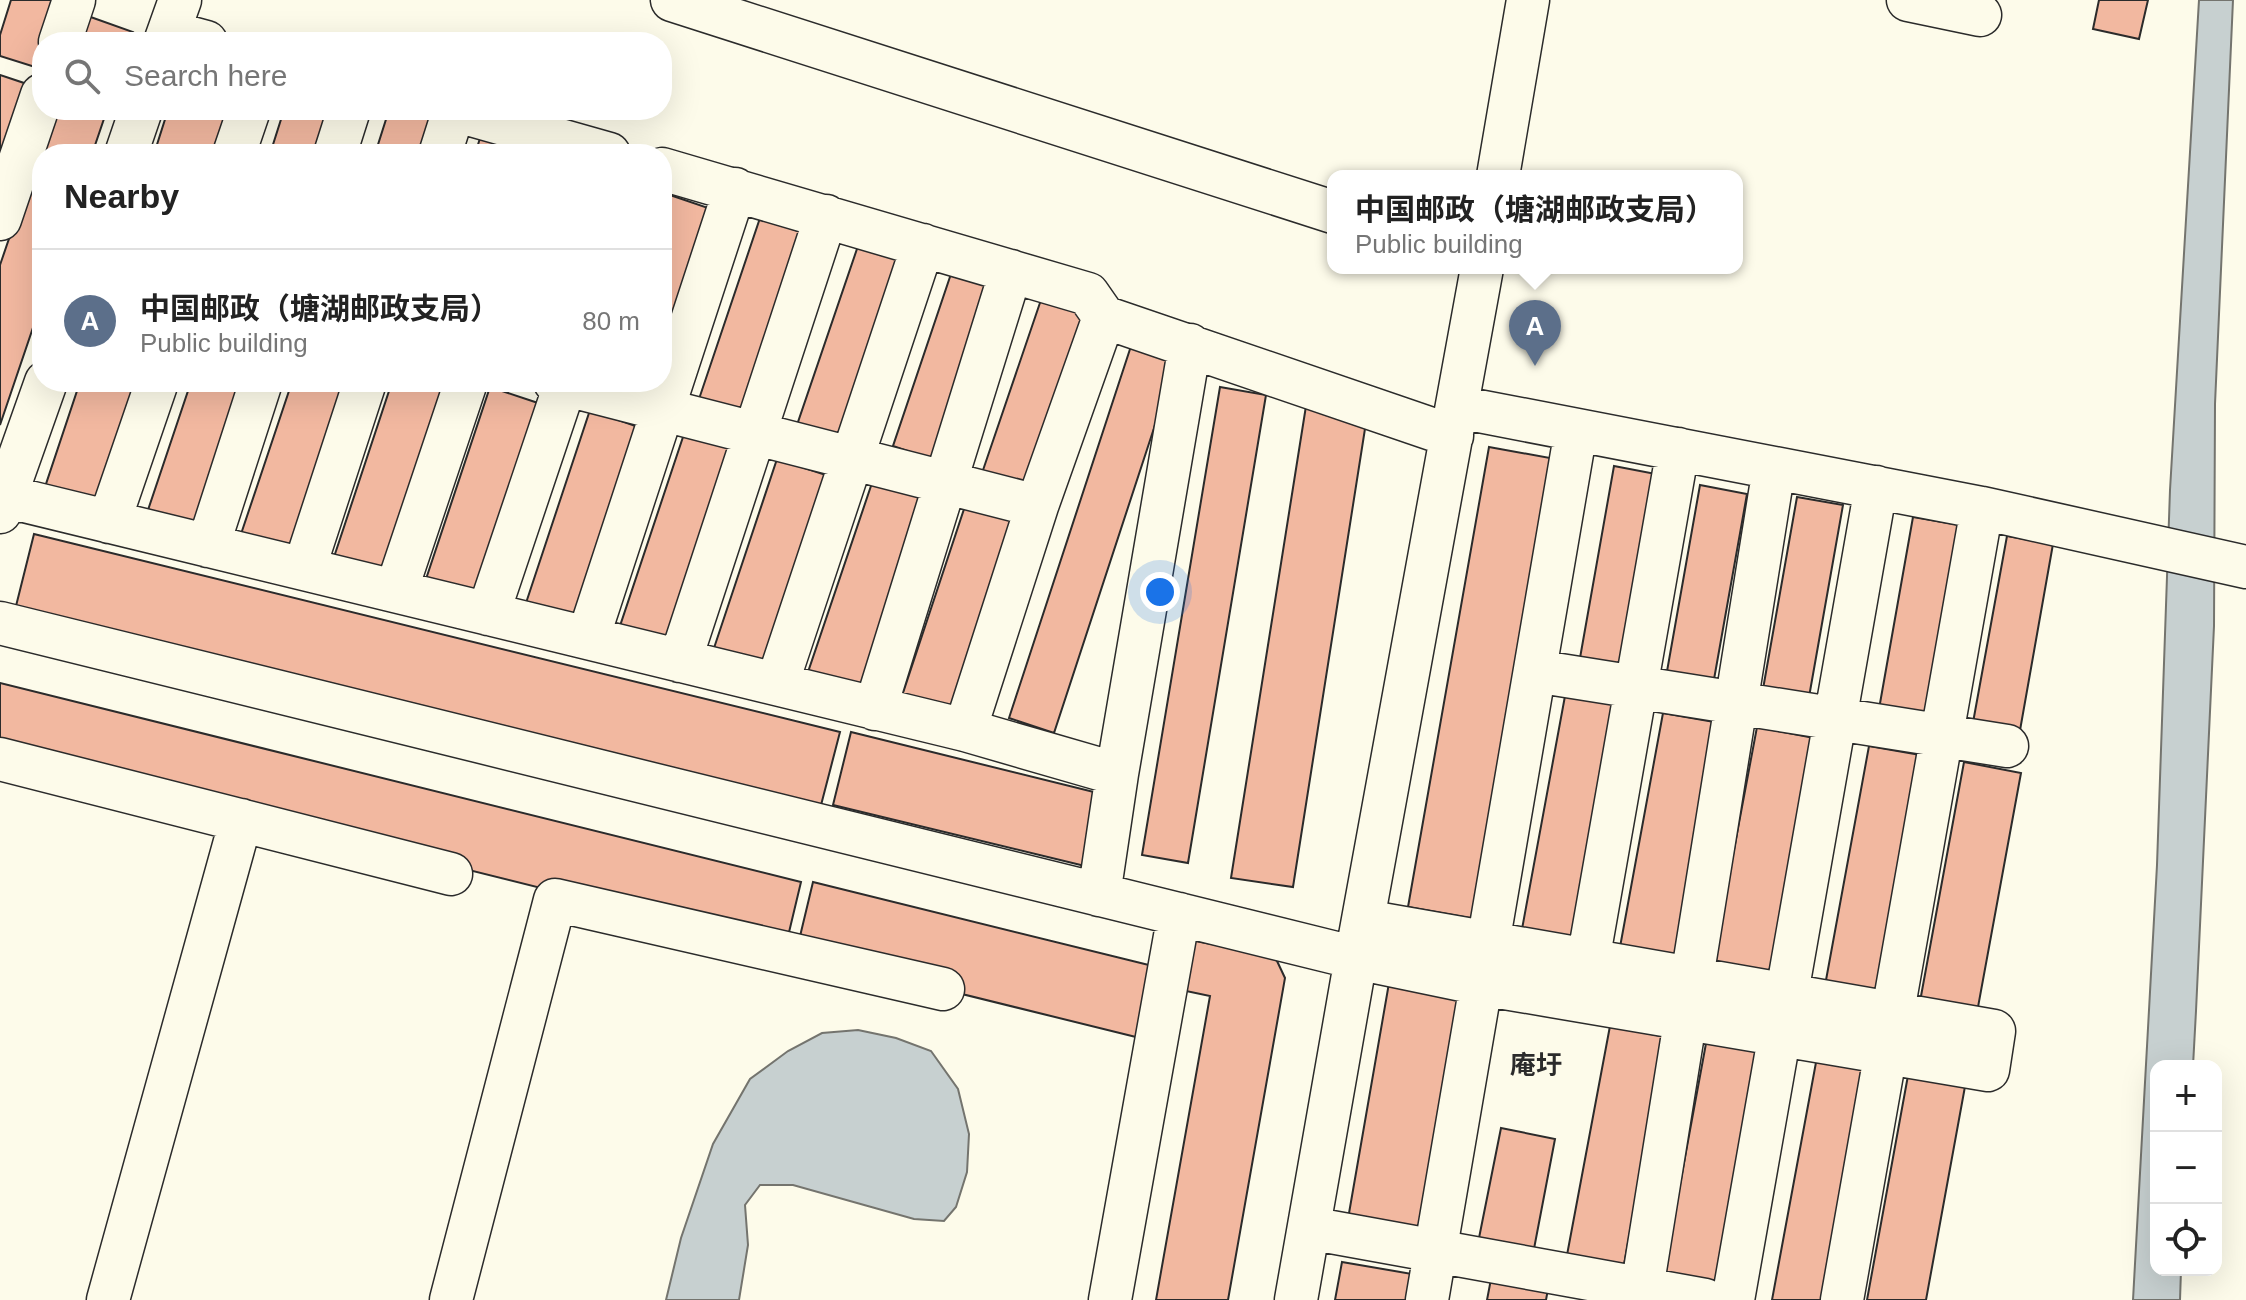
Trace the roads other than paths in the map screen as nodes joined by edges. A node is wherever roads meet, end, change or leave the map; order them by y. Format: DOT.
graph roads {
  1 [pos="74,0"];
  2 [pos="672,0"];
  3 [pos="1528,0"];
  4 [pos="1908,0"];
  5 [pos="1980,15"];
  6 [pos="63,32"];
  7 [pos="34,120"];
  8 [pos="138,120"];
  9 [pos="246,120"];
  10 [pos="346,120"];
  11 [pos="451,120"];
  12 [pos="479,120"];
  13 [pos="129,144"];
  14 [pos="237,144"];
  15 [pos="338,144"];
  16 [pos="443,144"];
  17 [pos="540,144"];
  18 [pos="1499,170"];
  19 [pos="672,172"];
  20 [pos="735,189"];
  21 [pos="1327,210"];
  22 [pos="826,216"];
  23 [pos="0,219"];
  24 [pos="923,245"];
  25 [pos="1011,271"];
  26 [pos="1481,274"];
  27 [pos="1104,317"];
  28 [pos="1190,345"];
  29 [pos="672,382"];
  30 [pos="42,392"];
  31 [pos="154,392"];
  32 [pos="258,392"];
  33 [pos="362,392"];
  34 [pos="463,392"];
  35 [pos="559,392"];
  36 [pos="596,392"];
  37 [pos="669,392"];
  38 [pos="663,410"];
  39 [pos="1455,421"];
  40 [pos="1576,430"];
  41 [pos="755,434"];
  42 [pos="1678,449"];
  43 [pos="851,458"];
  44 [pos="1774,468"];
  45 [pos="945,482"];
  46 [pos="1876,487"];
  47 [pos="2,501"];
  48 [pos="1037,506"];
  49 [pos="1982,508"];
  50 [pos="109,522"];
  51 [pos="208,546"];
  52 [pos="2246,567"];
  53 [pos="304,569"];
  54 [pos="396,591"];
  55 [pos="488,614"];
  56 [pos="0,623"];
  57 [pos="588,638"];
  58 [pos="680,661"];
  59 [pos="1535,671"];
  60 [pos="777,684"];
  61 [pos="1636,687"];
  62 [pos="1736,703"];
  63 [pos="875,709"];
  64 [pos="1836,719"];
  65 [pos="965,730"];
  66 [pos="1942,736"];
  67 [pos="2007,746"];
  68 [pos="0,759"];
  69 [pos="1117,774"];
  70 [pos="241,820"];
  71 [pos="451,874"];
  72 [pos="1099,895"];
  73 [pos="1179,914"];
  74 [pos="1360,940"];
  75 [pos="1488,943"];
  76 [pos="1588,961"];
  77 [pos="1481,984"];
  78 [pos="943,989"];
  79 [pos="1689,998"];
  80 [pos="1784,1015"];
  81 [pos="1889,1033"];
  82 [pos="1309,1228"];
  83 [pos="1435,1251"];
  84 [pos="1565,1287"];
  85 [pos="1642,1289"];
  86 [pos="1692,1299"];
  87 [pos="108,1300"];
  88 [pos="451,1300"];
  89 [pos="1110,1300"];
  90 [pos="1296,1300"];
  91 [pos="1427,1300"];
  92 [pos="1733,1300"];
  93 [pos="1842,1300"];
  1 -- 6 [label="street"];
  2 -- 21 [label="street"];
  3 -- 18 [label="street"];
  4 -- 5 [label="street"];
  7 -- 23 [label="street"];
  8 -- 13 [label="street"];
  9 -- 14 [label="street"];
  10 -- 15 [label="street"];
  11 -- 16 [label="street"];
  12 -- 17 [label="street"];
  19 -- 20 [label="street"];
  20 -- 22 [label="street"];
  20 -- 29 [label="street"];
  22 -- 24 [label="street"];
  22 -- 41 [label="street"];
  24 -- 25 [label="street"];
  24 -- 43 [label="street"];
  25 -- 27 [label="street"];
  25 -- 45 [label="street"];
  26 -- 39 [label="street"];
  27 -- 28 [label="street"];
  27 -- 48 [label="street"];
  28 -- 39 [label="street"];
  28 -- 69 [label="street"];
  30 -- 47 [label="street"];
  31 -- 50 [label="street"];
  32 -- 51 [label="street"];
  33 -- 53 [label="street"];
  34 -- 54 [label="street"];
  35 -- 55 [label="street"];
  36 -- 38 [label="street"];
  37 -- 38 [label="street"];
  38 -- 41 [label="street"];
  38 -- 57 [label="street"];
  39 -- 40 [label="street"];
  39 -- 74 [label="street"];
  40 -- 42 [label="street"];
  40 -- 59 [label="street"];
  41 -- 43 [label="street"];
  41 -- 58 [label="street"];
  42 -- 44 [label="street"];
  42 -- 61 [label="street"];
  43 -- 45 [label="street"];
  43 -- 60 [label="street"];
  44 -- 46 [label="street"];
  44 -- 62 [label="street"];
  45 -- 48 [label="street"];
  45 -- 63 [label="street"];
  46 -- 49 [label="street"];
  46 -- 64 [label="street"];
  47 -- 50 [label="street"];
  48 -- 65 [label="street"];
  49 -- 52 [label="street"];
  49 -- 66 [label="street"];
  50 -- 51 [label="street"];
  51 -- 53 [label="street"];
  53 -- 54 [label="street"];
  54 -- 55 [label="street"];
  55 -- 57 [label="street"];
  56 -- 72 [label="street"];
  57 -- 58 [label="street"];
  58 -- 60 [label="street"];
  59 -- 61 [label="street"];
  59 -- 75 [label="street"];
  60 -- 63 [label="street"];
  61 -- 62 [label="street"];
  61 -- 76 [label="street"];
  62 -- 64 [label="street"];
  62 -- 79 [label="street"];
  63 -- 65 [label="street"];
  64 -- 66 [label="street"];
  64 -- 80 [label="street"];
  65 -- 69 [label="street"];
  66 -- 67 [label="street"];
  66 -- 81 [label="street"];
  68 -- 70 [label="street"];
  69 -- 72 [label="street"];
  70 -- 71 [label="street"];
  70 -- 87 [label="street"];
  72 -- 73 [label="street"];
  73 -- 74 [label="street"];
  73 -- 89 [label="street"];
  74 -- 75 [label="street"];
  74 -- 77 [label="street"];
  74 -- 82 [label="street"];
  75 -- 76 [label="street"];
  75 -- 77 [label="street"];
  76 -- 79 [label="street"];
  77 -- 79 [label="street"];
  77 -- 83 [label="street"];
  78 -- 88 [label="street"];
  79 -- 80 [label="street"];
  79 -- 85 [label="street"];
  80 -- 81 [label="street"];
  80 -- 92 [label="street"];
  81 -- 93 [label="street"];
  82 -- 83 [label="street"];
  82 -- 90 [label="street"];
  83 -- 84 [label="street"];
  83 -- 91 [label="street"];
  84 -- 85 [label="street"];
  85 -- 86 [label="street"];
}
